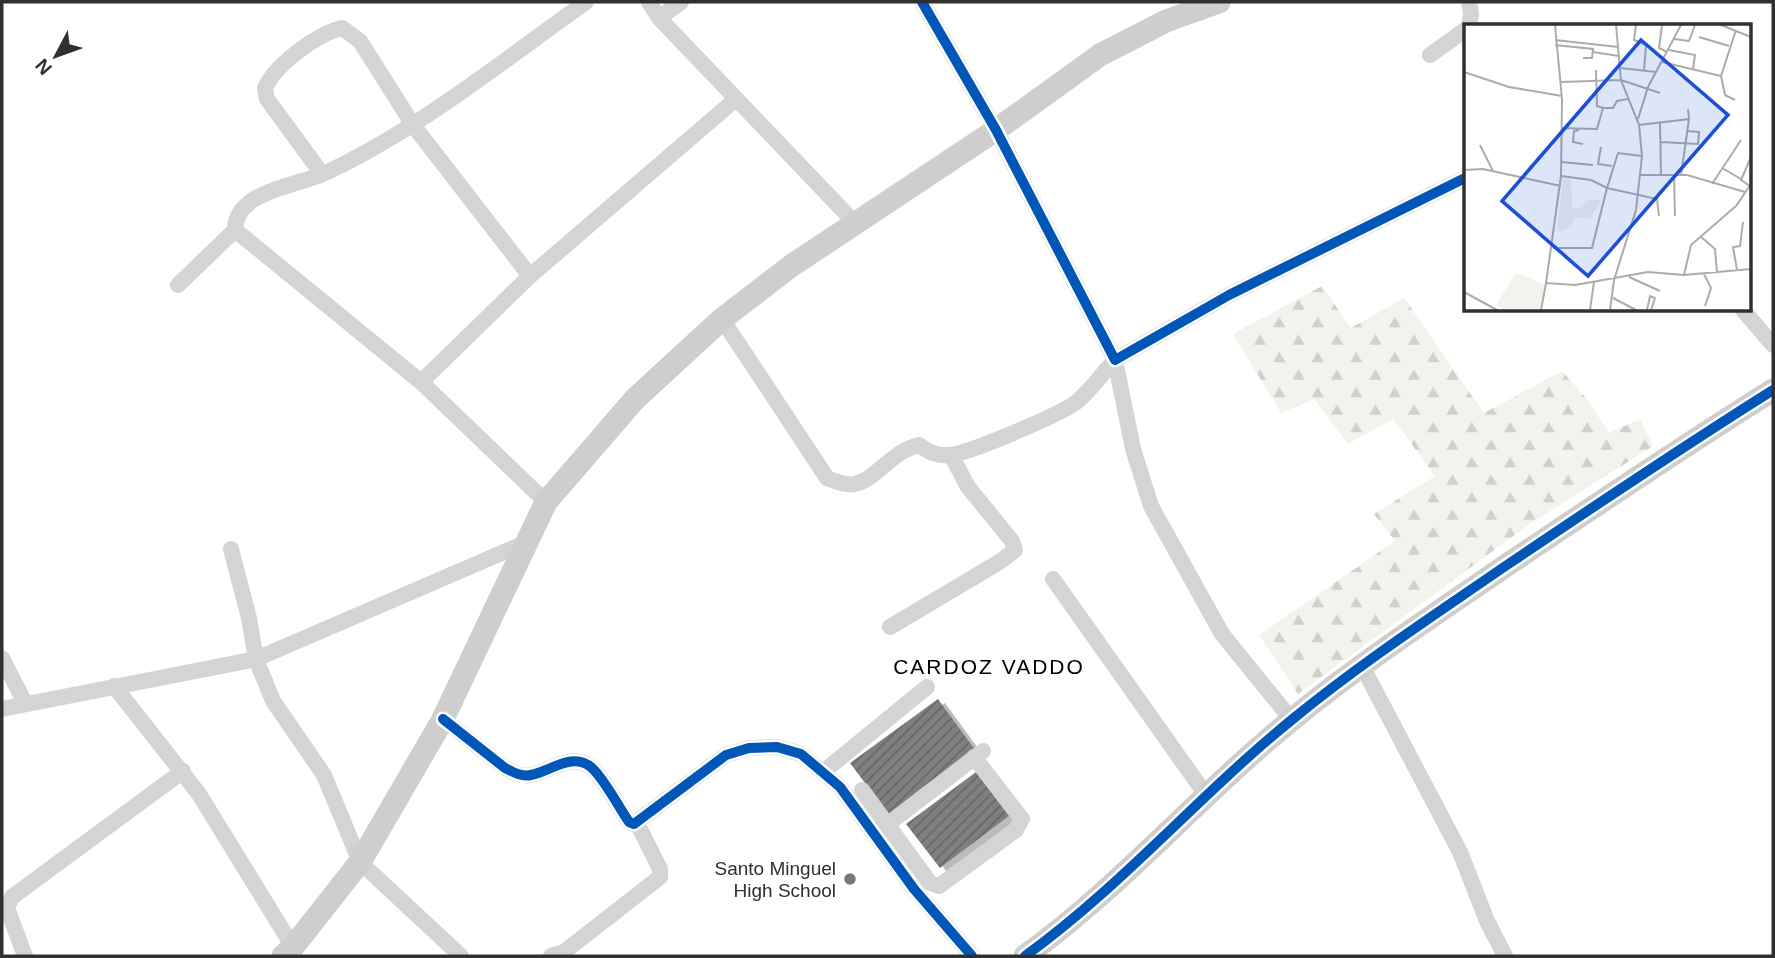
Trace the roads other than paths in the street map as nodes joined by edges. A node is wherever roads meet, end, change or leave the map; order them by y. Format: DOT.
graph roads {
  1 [pos="586,2"];
  2 [pos="649,2"];
  3 [pos="681,2"];
  4 [pos="922,2"];
  5 [pos="1219,2"];
  6 [pos="1469,2"];
  7 [pos="659,18"];
  8 [pos="1468,24"];
  9 [pos="1464,30"];
  10 [pos="1430,55"];
  11 [pos="736,99"];
  12 [pos="413,125"];
  13 [pos="996,130"];
  14 [pos="322,174"];
  15 [pos="1464,178"];
  16 [pos="856,223"];
  17 [pos="235,230"];
  18 [pos="530,276"];
  19 [pos="178,285"];
  20 [pos="1745,312"];
  21 [pos="722,319"];
  22 [pos="1773,345"];
  23 [pos="1115,360"];
  24 [pos="421,382"];
  25 [pos="1773,390"];
  26 [pos="951,455"];
  27 [pos="546,502"];
  28 [pos="527,542"];
  29 [pos="231,549"];
  30 [pos="1053,579"];
  31 [pos="890,627"];
  32 [pos="2,658"];
  33 [pos="256,659"];
  34 [pos="1361,664"];
  35 [pos="114,686"];
  36 [pos="927,687"];
  37 [pos="24,703"];
  38 [pos="2,709"];
  39 [pos="443,719"];
  40 [pos="1291,719"];
  41 [pos="183,771"];
  42 [pos="823,772"];
  43 [pos="862,790"];
  44 [pos="1206,795"];
  45 [pos="637,823"];
  46 [pos="881,829"];
  47 [pos="360,862"];
  48 [pos="288,952"];
  49 [pos="25,956"];
  50 [pos="461,956"];
  51 [pos="551,956"];
  52 [pos="972,956"];
  53 [pos="1025,956"];
  54 [pos="1505,956"];
  1 -- 12 [label="street"];
  2 -- 7 [label="street"];
  3 -- 7 [label="street"];
  4 -- 13 [label="street"];
  5 -- 13 [label="main road"];
  6 -- 8 [label="street"];
  7 -- 11 [label="street"];
  9 -- 10 [label="street"];
  11 -- 16 [label="street"];
  11 -- 18 [label="street"];
  12 -- 14 [label="street"];
  12 -- 14 [label="street"];
  12 -- 18 [label="street"];
  13 -- 16 [label="main road"];
  13 -- 23 [label="street"];
  14 -- 17 [label="street"];
  15 -- 23 [label="street"];
  16 -- 21 [label="main road"];
  17 -- 19 [label="street"];
  17 -- 24 [label="street"];
  18 -- 24 [label="street"];
  20 -- 22 [label="street"];
  21 -- 26 [label="street"];
  21 -- 27 [label="main road"];
  23 -- 26 [label="street"];
  23 -- 40 [label="street"];
  24 -- 27 [label="street"];
  25 -- 34 [label="main road"];
  26 -- 31 [label="street"];
  27 -- 28 [label="main road"];
  28 -- 33 [label="street"];
  28 -- 39 [label="main road"];
  29 -- 33 [label="street"];
  30 -- 44 [label="street"];
  32 -- 37 [label="street"];
  33 -- 35 [label="street"];
  33 -- 47 [label="street"];
  34 -- 40 [label="main road"];
  34 -- 54 [label="street"];
  35 -- 37 [label="street"];
  35 -- 41 [label="street"];
  36 -- 42 [label="street"];
  37 -- 38 [label="street"];
  39 -- 45 [label="street"];
  39 -- 47 [label="main road"];
  40 -- 44 [label="main road"];
  41 -- 48 [label="street"];
  41 -- 49 [label="street"];
  42 -- 45 [label="street"];
  42 -- 46 [label="street"];
  43 -- 46 [label="street"];
  44 -- 53 [label="main road"];
  45 -- 51 [label="street"];
  46 -- 46 [label="street"];
  46 -- 52 [label="street"];
  47 -- 48 [label="main road"];
  47 -- 50 [label="street"];
}
